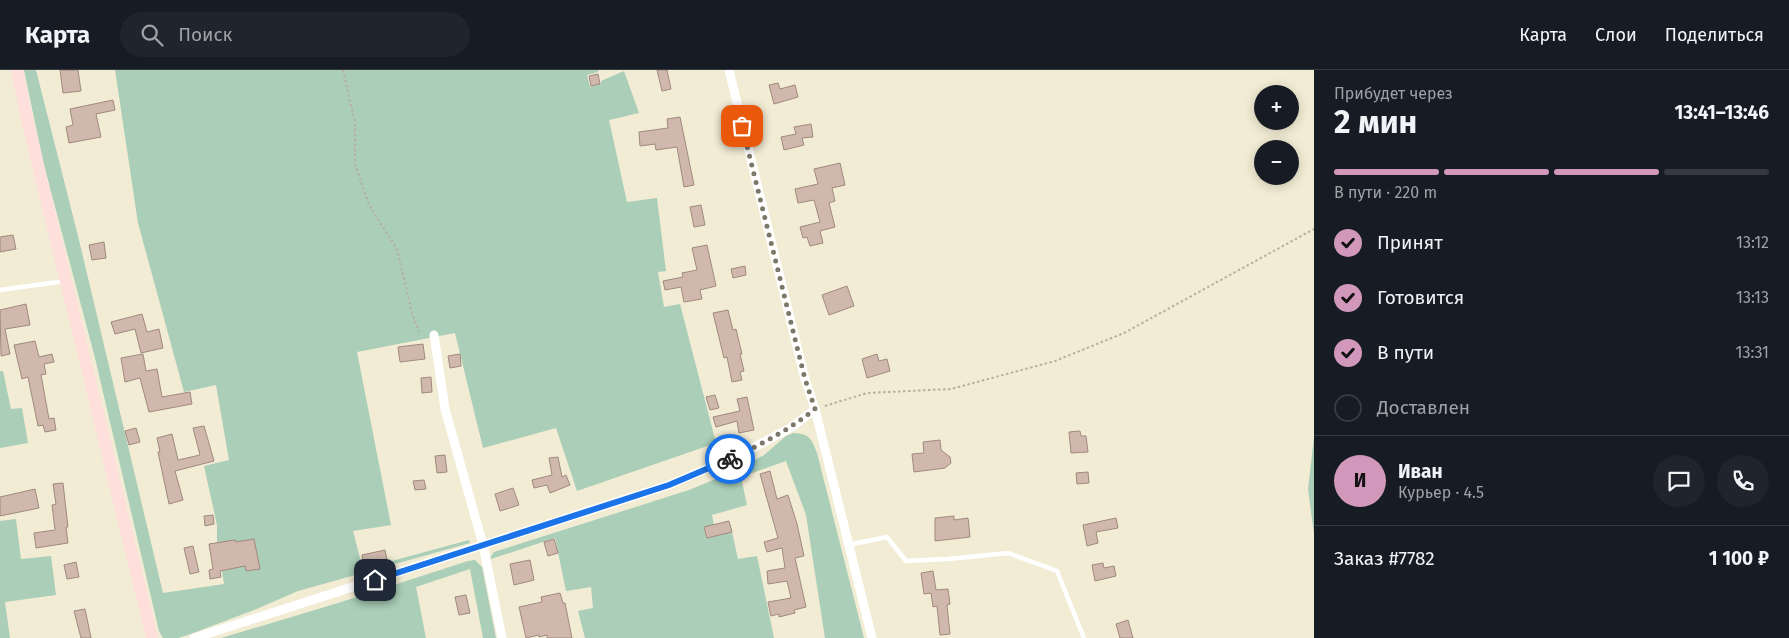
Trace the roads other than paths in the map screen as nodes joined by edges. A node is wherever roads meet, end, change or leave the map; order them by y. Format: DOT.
graph roads {
  1 [pos="17,70"];
  2 [pos="729,70"];
  3 [pos="66,281"];
  4 [pos="0,290"];
  5 [pos="434,335"];
  6 [pos="815,409"];
  7 [pos="483,545"];
  8 [pos="848,545"];
  9 [pos="152,638"];
  10 [pos="194,638"];
  11 [pos="502,638"];
  12 [pos="872,638"];
  13 [pos="1084,638"];
  1 -- 3 [label="street"];
  2 -- 6 [label="street"];
  3 -- 4 [label="lane"];
  3 -- 9 [label="street"];
  5 -- 7 [label="street"];
  6 -- 7 [label="street"];
  6 -- 8 [label="street"];
  7 -- 10 [label="street"];
  7 -- 11 [label="street"];
  8 -- 12 [label="street"];
  8 -- 13 [label="lane"];
}
